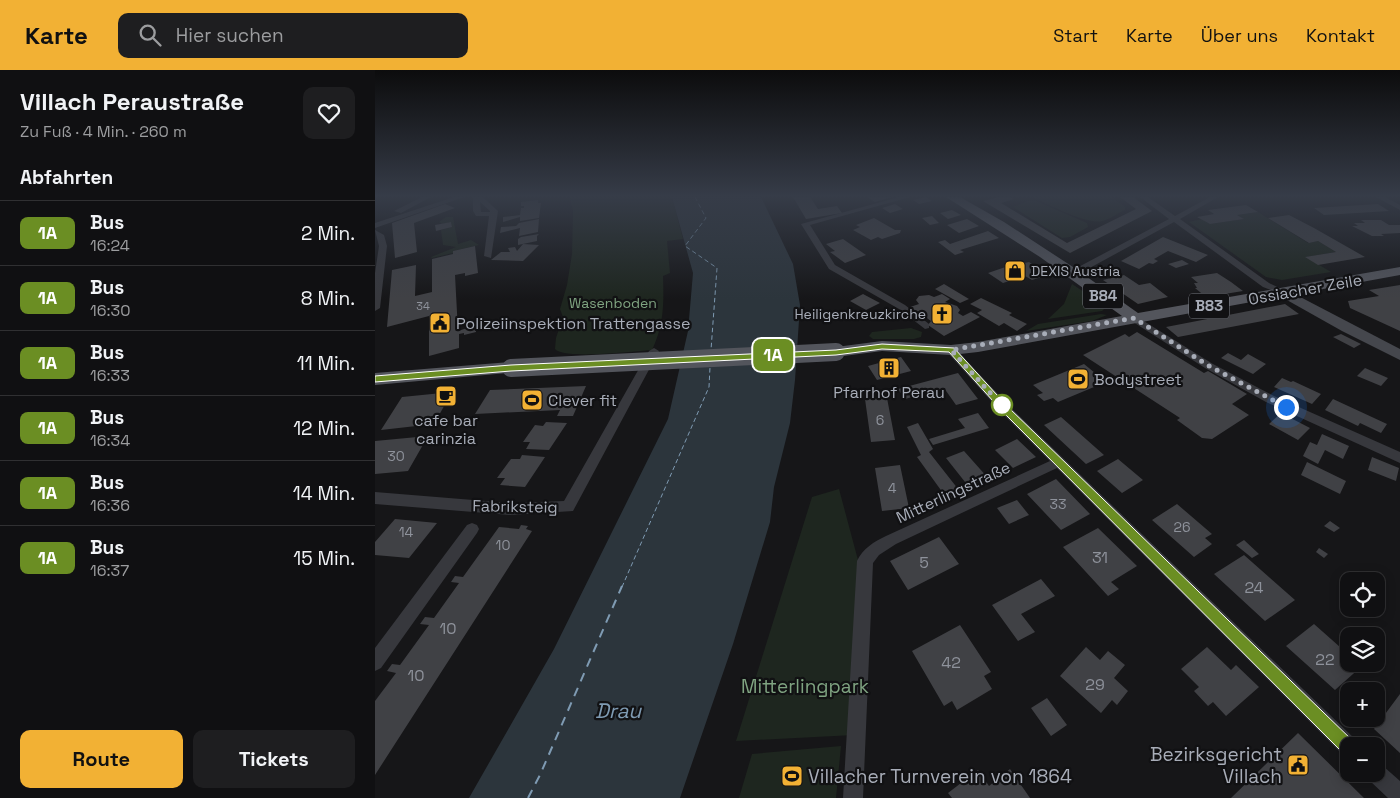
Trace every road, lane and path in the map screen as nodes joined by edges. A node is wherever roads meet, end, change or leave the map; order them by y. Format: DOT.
graph roads {
  1 [pos="490,231"];
  2 [pos="809,231"];
  3 [pos="1009,231"];
  4 [pos="1150,231"];
  5 [pos="1191,231"];
  6 [pos="375,232"];
  7 [pos="488,256"];
  8 [pos="379,260"];
  9 [pos="1400,271"];
  10 [pos="1072,274"];
  11 [pos="1283,292"];
  12 [pos="375,308"];
  13 [pos="1134,318"];
  14 [pos="925,326"];
  15 [pos="951,350"];
  16 [pos="654,351"];
  17 [pos="1400,355"];
  18 [pos="375,379"];
  19 [pos="1400,458"];
  20 [pos="1059,462"];
  21 [pos="375,498"];
  22 [pos="473,529"];
  23 [pos="375,662"];
  24 [pos="1340,738"];
  25 [pos="1385,781"];
  26 [pos="1400,795"];
  27 [pos="853,798"];
  1 -- 7 [label="street"];
  2 -- 14 [label="street"];
  3 -- 10 [label="main road, B84"];
  4 -- 10 [label="street"];
  5 -- 11 [label="street"];
  6 -- 8 [label="street"];
  8 -- 12 [label="street"];
  9 -- 11 [label="main road, Ossiacher Zeile / B83"];
  10 -- 13 [label="main road, B84"];
  11 -- 13 [label="main road, Ossiacher Zeile / B83"];
  11 -- 17 [label="main road"];
  13 -- 15 [label="main road, Ossiacher Zeile / B83"];
  13 -- 19 [label="street"];
  15 -- 18 [label="main road, Ossiacher Zeile / B83, bridge"];
  15 -- 20 [label="street"];
  16 -- 21 [label="street, Fabriksteig"];
  20 -- 24 [label="street"];
  20 -- 27 [label="street, Mitterlingstraße"];
  22 -- 23 [label="street, Fabriksteig"];
  25 -- 26 [label="street"];
}
